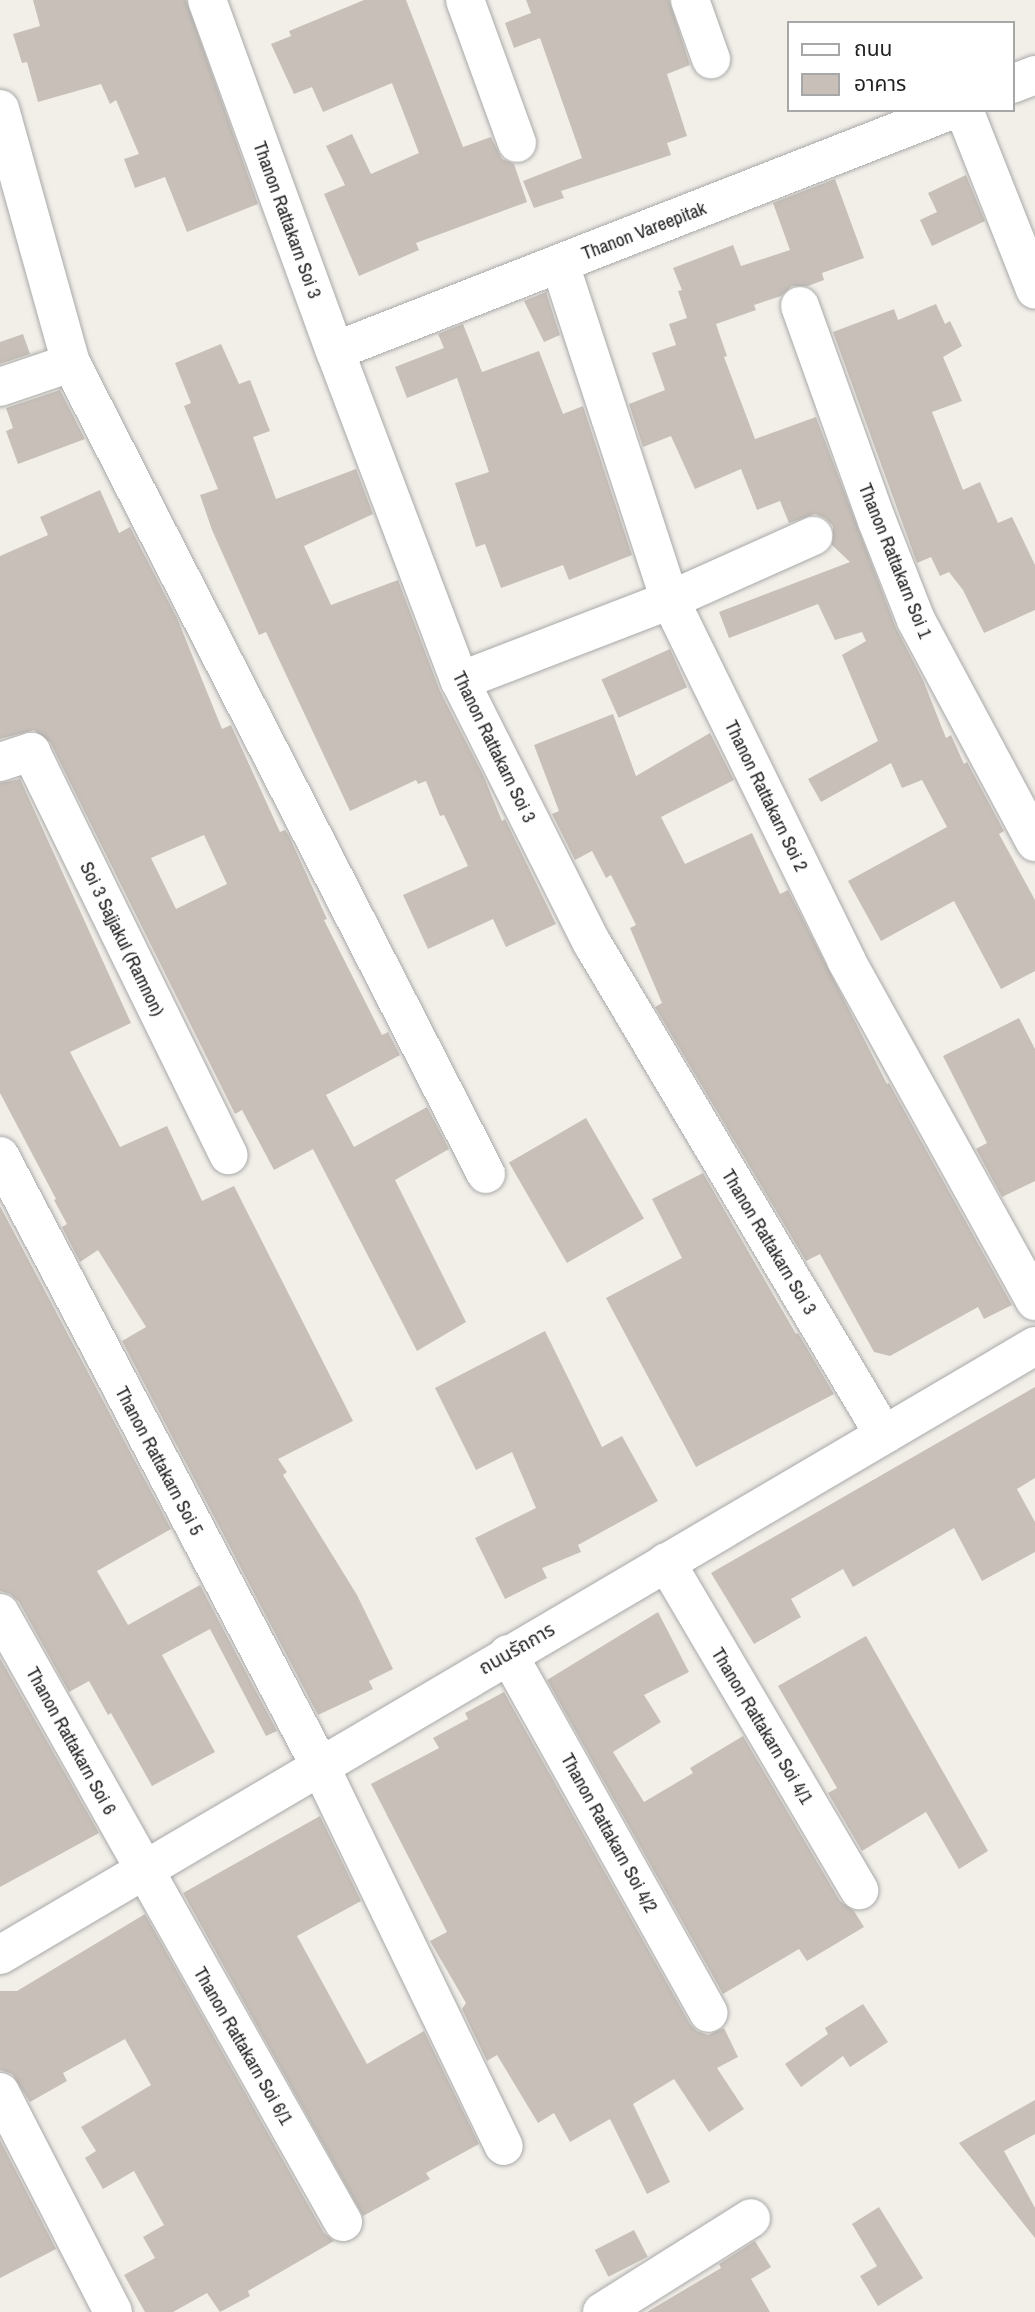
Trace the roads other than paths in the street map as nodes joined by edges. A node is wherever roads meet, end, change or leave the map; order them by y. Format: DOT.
graph roads {
  1 [pos="465,0"];
  2 [pos="690,0"];
  3 [pos="217,3"];
  4 [pos="711,59"];
  5 [pos="1035,75"];
  6 [pos="1014,83"];
  7 [pos="0,109"];
  8 [pos="948,112"];
  9 [pos="965,112"];
  10 [pos="517,143"];
  11 [pos="560,264"];
  12 [pos="1035,289"];
  13 [pos="800,306"];
  14 [pos="335,351"];
  15 [pos="71,363"];
  16 [pos="0,387"];
  17 [pos="813,536"];
  18 [pos="670,600"];
  19 [pos="460,681"];
  20 [pos="0,762"];
  21 [pos="1035,842"];
  22 [pos="228,1155"];
  23 [pos="0,1156"];
  24 [pos="486,1174"];
  25 [pos="1035,1301"];
  26 [pos="1035,1346"];
  27 [pos="884,1436"];
  28 [pos="666,1563"];
  29 [pos="0,1613"];
  30 [pos="508,1654"];
  31 [pos="320,1766"];
  32 [pos="143,1870"];
  33 [pos="859,1890"];
  34 [pos="0,1955"];
  35 [pos="709,2013"];
  36 [pos="0,2092"];
  37 [pos="504,2146"];
  38 [pos="751,2218"];
  39 [pos="343,2222"];
  40 [pos="113,2312"];
  41 [pos="602,2312"];
  1 -- 10 [label="street"];
  2 -- 4 [label="street"];
  3 -- 14 [label="street, Thanon Rattakarn Soi 3"];
  5 -- 6 [label="street"];
  7 -- 15 [label="street"];
  8 -- 11 [label="street, Thanon Vareepitak"];
  9 -- 12 [label="street"];
  11 -- 14 [label="street, Thanon Vareepitak"];
  11 -- 18 [label="street, Thanon Rattakarn Soi 2"];
  13 -- 21 [label="street, Thanon Rattakarn Soi 1"];
  14 -- 19 [label="street, Thanon Rattakarn Soi 3"];
  15 -- 16 [label="street"];
  15 -- 24 [label="street"];
  17 -- 18 [label="street"];
  18 -- 19 [label="street"];
  18 -- 25 [label="street, Thanon Rattakarn Soi 2"];
  19 -- 27 [label="street, Thanon Rattakarn Soi 3"];
  20 -- 22 [label="street, Soi 3 Sajjakul (Ramnon)"];
  23 -- 31 [label="street, Thanon Rattakarn Soi 5"];
  26 -- 27 [label="street, ถนนรัถการ"];
  27 -- 28 [label="street, ถนนรัถการ"];
  28 -- 30 [label="street, ถนนรัถการ"];
  28 -- 33 [label="street, Thanon Rattakarn Soi 4/1"];
  29 -- 32 [label="street, Thanon Rattakarn Soi 6"];
  30 -- 31 [label="street, ถนนรัถการ"];
  30 -- 35 [label="street, Thanon Rattakarn Soi 4/2"];
  31 -- 32 [label="street, ถนนรัถการ"];
  31 -- 37 [label="street, Thanon Rattakarn Soi 5"];
  32 -- 34 [label="street, ถนนรัถการ"];
  32 -- 39 [label="street, Thanon Rattakarn Soi 6/1"];
  36 -- 40 [label="street"];
  38 -- 41 [label="street"];
}
